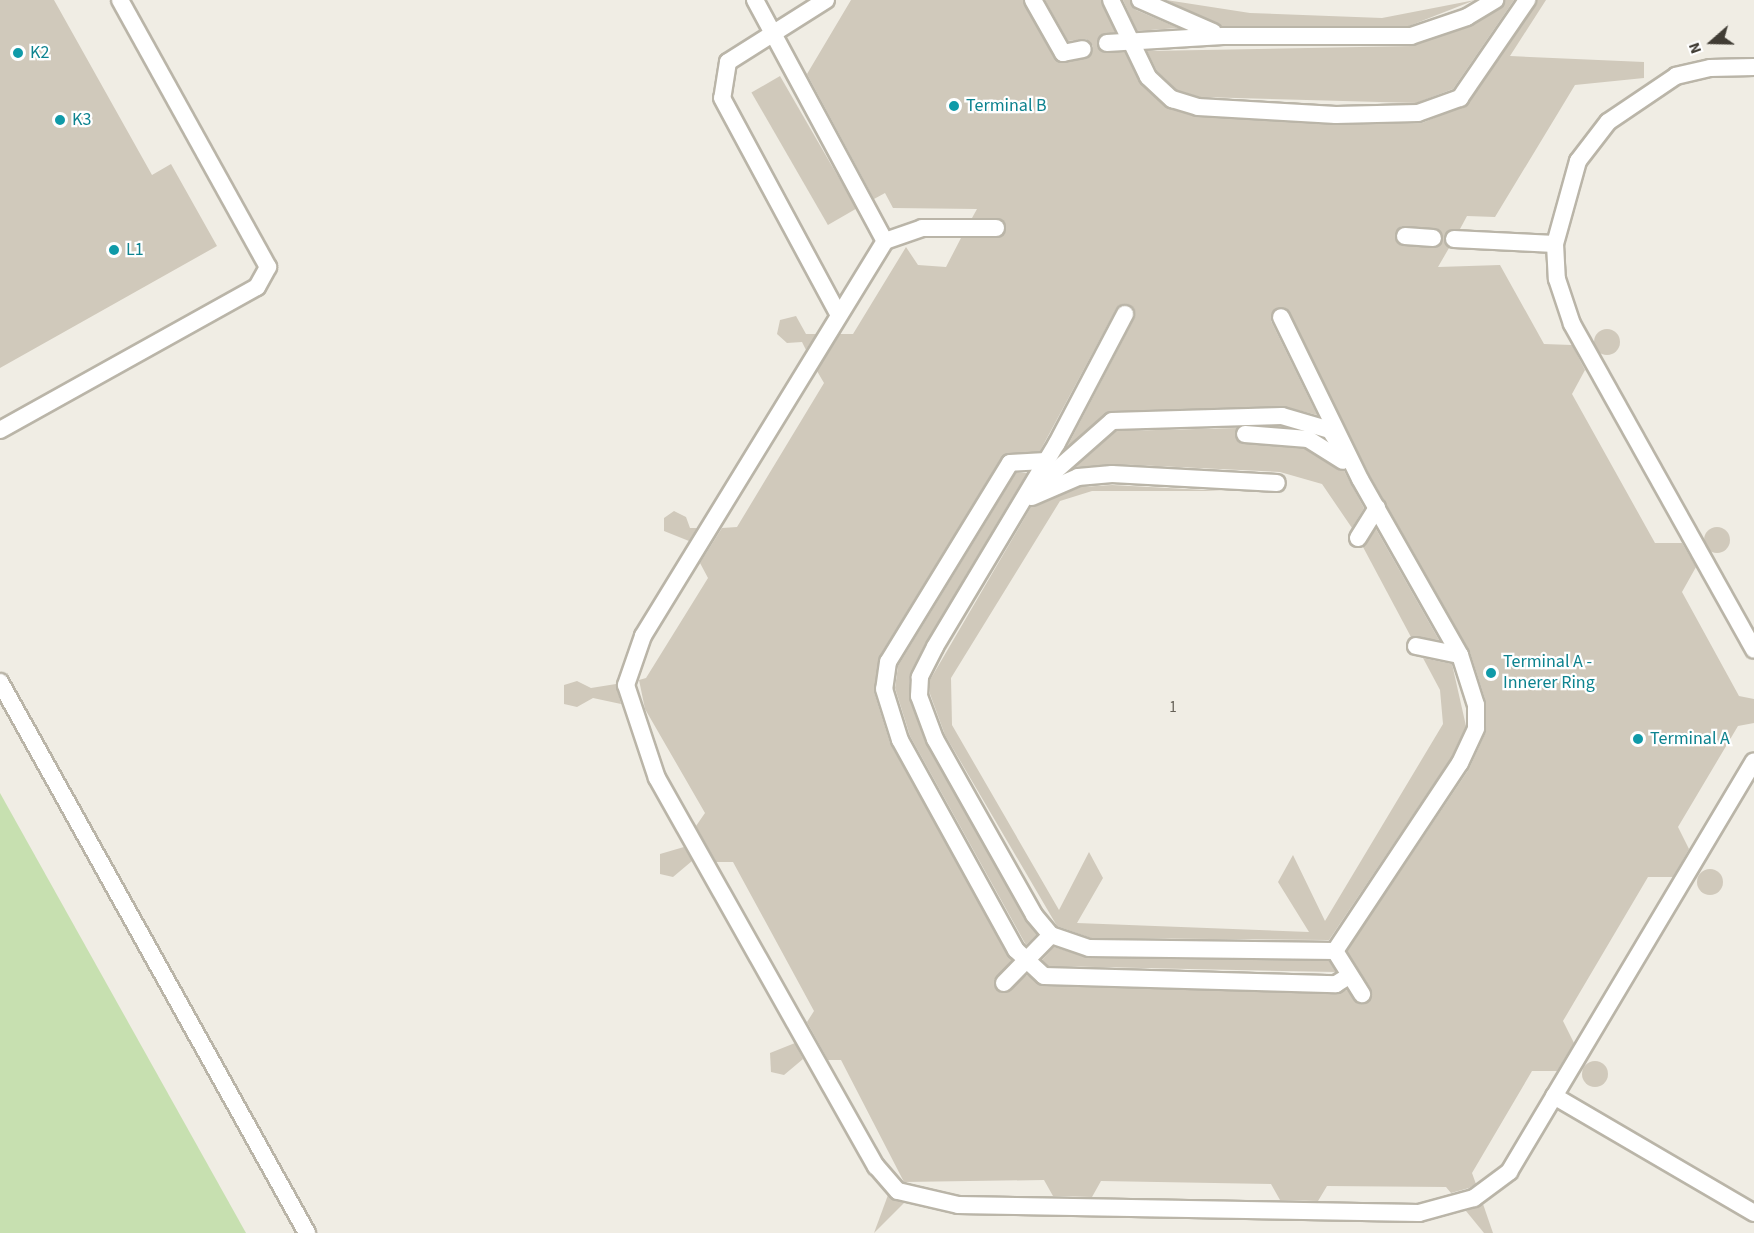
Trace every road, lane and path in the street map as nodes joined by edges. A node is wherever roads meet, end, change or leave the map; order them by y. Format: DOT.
graph roads {
  1 [pos="120,0"];
  2 [pos="755,0"];
  3 [pos="826,0"];
  4 [pos="1033,0"];
  5 [pos="1111,0"];
  6 [pos="1140,0"];
  7 [pos="1495,0"];
  8 [pos="1527,0"];
  9 [pos="773,33"];
  10 [pos="1223,36"];
  11 [pos="1127,38"];
  12 [pos="1107,43"];
  13 [pos="1083,49"];
  14 [pos="1754,67"];
  15 [pos="996,228"];
  16 [pos="1405,236"];
  17 [pos="1433,238"];
  18 [pos="1454,239"];
  19 [pos="885,241"];
  20 [pos="1555,244"];
  21 [pos="837,312"];
  22 [pos="1125,314"];
  23 [pos="1281,317"];
  24 [pos="0,430"];
  25 [pos="1245,434"];
  26 [pos="1046,461"];
  27 [pos="1360,479"];
  28 [pos="1277,483"];
  29 [pos="1022,500"];
  30 [pos="1377,508"];
  31 [pos="1358,538"];
  32 [pos="1416,646"];
  33 [pos="1754,650"];
  34 [pos="1460,655"];
  35 [pos="0,682"];
  36 [pos="1754,761"];
  37 [pos="1052,935"];
  38 [pos="1335,951"];
  39 [pos="1349,976"];
  40 [pos="1004,983"];
  41 [pos="1362,994"];
  42 [pos="1554,1096"];
  43 [pos="1754,1213"];
  44 [pos="307,1233"];
  1 -- 24 [label="lane"];
  2 -- 9 [label="lane"];
  3 -- 9 [label="lane"];
  4 -- 13 [label="lane"];
  5 -- 11 [label="lane"];
  6 -- 10 [label="lane"];
  7 -- 10 [label="lane"];
  8 -- 11 [label="lane"];
  9 -- 19 [label="lane"];
  9 -- 21 [label="lane"];
  10 -- 11 [label="lane"];
  11 -- 12 [label="lane"];
  14 -- 20 [label="lane"];
  15 -- 19 [label="lane"];
  16 -- 17 [label="lane"];
  18 -- 20 [label="lane"];
  19 -- 21 [label="lane"];
  20 -- 33 [label="lane"];
  21 -- 42 [label="lane"];
  22 -- 26 [label="lane"];
  23 -- 27 [label="lane"];
  25 -- 27 [label="lane"];
  26 -- 29 [label="lane"];
  26 -- 39 [label="lane"];
  27 -- 29 [label="lane"];
  27 -- 30 [label="lane"];
  28 -- 29 [label="lane"];
  29 -- 37 [label="lane"];
  30 -- 31 [label="lane"];
  30 -- 34 [label="lane"];
  32 -- 34 [label="lane"];
  34 -- 38 [label="lane"];
  35 -- 44 [label="lane"];
  36 -- 42 [label="lane"];
  37 -- 38 [label="lane"];
  37 -- 40 [label="lane"];
  38 -- 39 [label="lane"];
  39 -- 41 [label="lane"];
  42 -- 43 [label="lane"];
}
